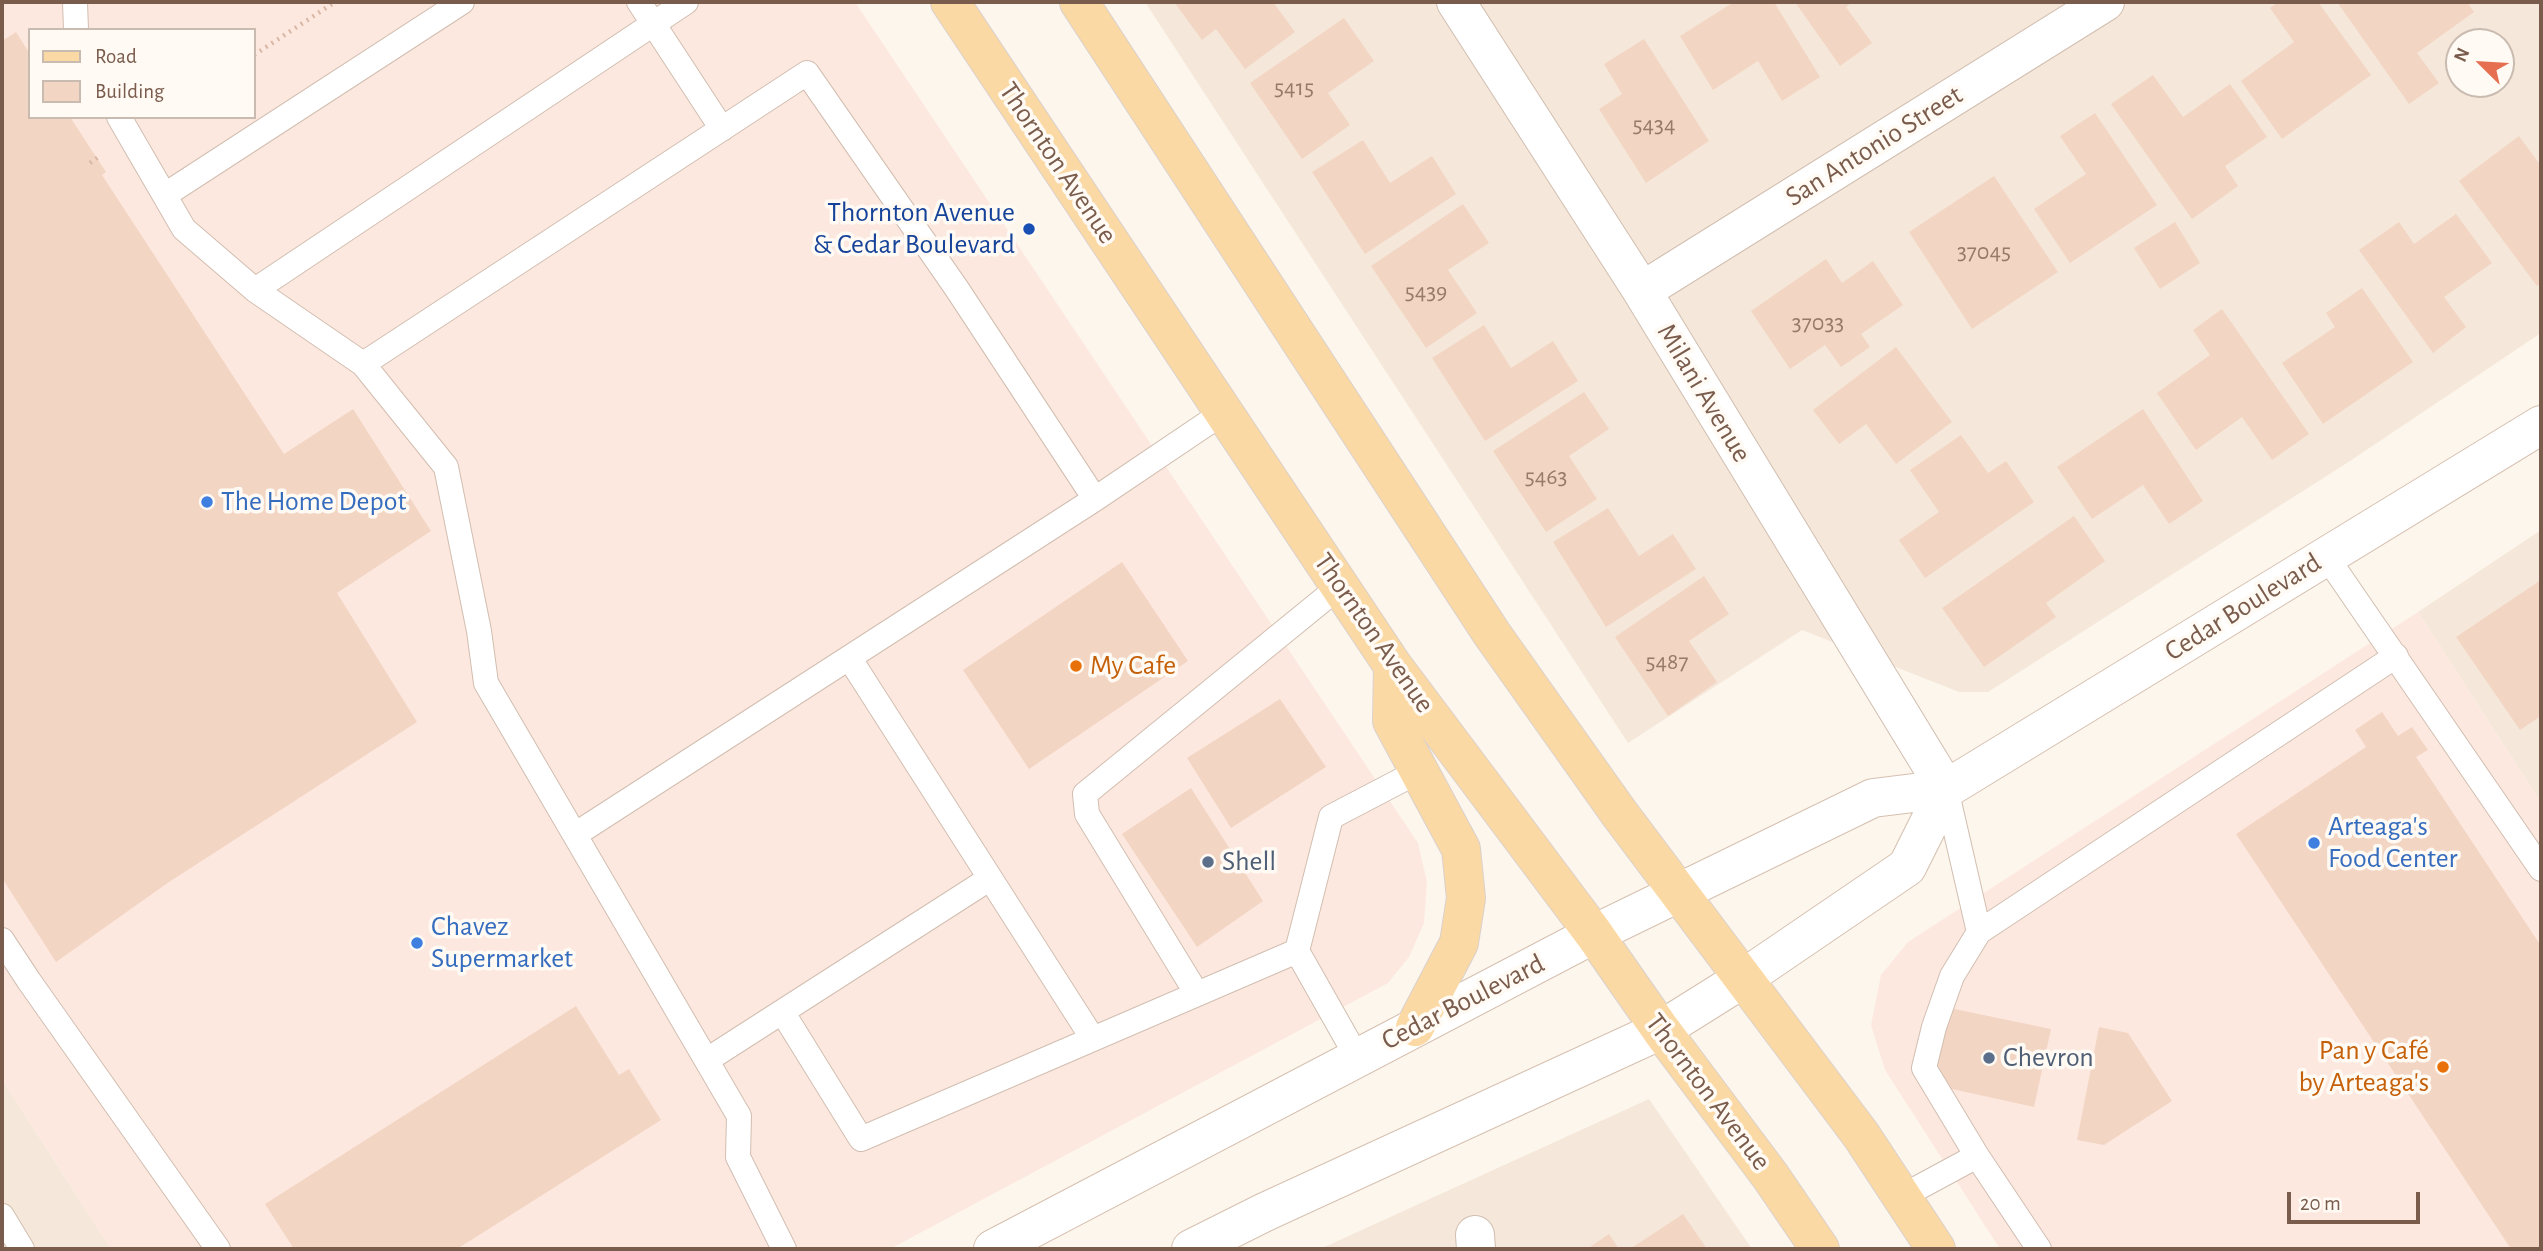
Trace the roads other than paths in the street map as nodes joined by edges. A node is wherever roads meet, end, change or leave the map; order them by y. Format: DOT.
graph roads {
  1 [pos="75,2"];
  2 [pos="462,2"];
  3 [pos="639,2"];
  4 [pos="686,2"];
  5 [pos="950,2"];
  6 [pos="1079,2"];
  7 [pos="1456,2"];
  8 [pos="2105,2"];
  9 [pos="654,25"];
  10 [pos="76,28"];
  11 [pos="120,119"];
  12 [pos="722,129"];
  13 [pos="165,195"];
  14 [pos="255,290"];
  15 [pos="1642,291"];
  16 [pos="363,364"];
  17 [pos="1224,412"];
  18 [pos="2541,425"];
  19 [pos="1096,499"];
  20 [pos="2326,556"];
  21 [pos="1340,586"];
  22 [pos="2396,656"];
  23 [pos="850,659"];
  24 [pos="1393,666"];
  25 [pos="1419,771"];
  26 [pos="1946,789"];
  27 [pos="576,834"];
  28 [pos="2541,869"];
  29 [pos="989,879"];
  30 [pos="1681,893"];
  31 [pos="1979,932"];
  32 [pos="1594,934"];
  33 [pos="2,940"];
  34 [pos="1297,951"];
  35 [pos="1744,978"];
  36 [pos="1197,994"];
  37 [pos="783,1013"];
  38 [pos="1415,1027"];
  39 [pos="1661,1030"];
  40 [pos="1093,1039"];
  41 [pos="1357,1057"];
  42 [pos="707,1060"];
  43 [pos="1977,1156"];
  44 [pos="1901,1197"];
  45 [pos="2,1216"];
  46 [pos="22,1249"];
  47 [pos="218,1249"];
  48 [pos="785,1249"];
  49 [pos="993,1249"];
  50 [pos="1191,1249"];
  51 [pos="1820,1249"];
  52 [pos="1936,1249"];
  53 [pos="2039,1249"];
  1 -- 10 [label="lane"];
  2 -- 13 [label="lane"];
  3 -- 9 [label="lane"];
  4 -- 9 [label="lane"];
  5 -- 17 [label="main road, Thornton Avenue"];
  6 -- 30 [label="main road"];
  7 -- 15 [label="main road, Milani Avenue"];
  8 -- 15 [label="main road, San Antonio Street"];
  9 -- 12 [label="lane"];
  9 -- 14 [label="lane"];
  11 -- 13 [label="lane"];
  12 -- 16 [label="lane"];
  12 -- 19 [label="lane"];
  13 -- 14 [label="lane"];
  14 -- 16 [label="lane"];
  15 -- 26 [label="main road, Milani Avenue"];
  16 -- 27 [label="lane"];
  17 -- 19 [label="lane"];
  17 -- 21 [label="main road, Thornton Avenue"];
  18 -- 20 [label="main road, Cedar Boulevard"];
  19 -- 23 [label="lane"];
  20 -- 22 [label="lane"];
  20 -- 26 [label="main road, Cedar Boulevard"];
  21 -- 24 [label="main road, Thornton Avenue"];
  21 -- 36 [label="lane"];
  22 -- 28 [label="lane"];
  22 -- 31 [label="lane"];
  23 -- 27 [label="lane"];
  23 -- 29 [label="lane"];
  24 -- 25 [label="main road"];
  24 -- 32 [label="main road, Thornton Avenue"];
  25 -- 34 [label="lane"];
  25 -- 38 [label="main road"];
  26 -- 30 [label="main road, Cedar Boulevard"];
  26 -- 31 [label="lane"];
  26 -- 35 [label="main road"];
  27 -- 42 [label="lane"];
  29 -- 37 [label="lane"];
  29 -- 40 [label="lane"];
  30 -- 32 [label="main road, Cedar Boulevard"];
  30 -- 35 [label="main road"];
  31 -- 43 [label="lane"];
  32 -- 38 [label="main road, Cedar Boulevard"];
  32 -- 39 [label="main road, Thornton Avenue"];
  33 -- 47 [label="lane"];
  34 -- 36 [label="lane"];
  34 -- 41 [label="lane"];
  35 -- 39 [label="main road"];
  35 -- 44 [label="main road"];
  36 -- 40 [label="lane"];
  37 -- 40 [label="lane"];
  37 -- 42 [label="lane"];
  38 -- 41 [label="main road, Cedar Boulevard"];
  39 -- 50 [label="main road"];
  39 -- 51 [label="main road, Thornton Avenue"];
  41 -- 49 [label="main road, Cedar Boulevard"];
  42 -- 48 [label="lane"];
  43 -- 44 [label="lane"];
  43 -- 53 [label="lane"];
  44 -- 52 [label="main road"];
  45 -- 46 [label="lane"];
}
